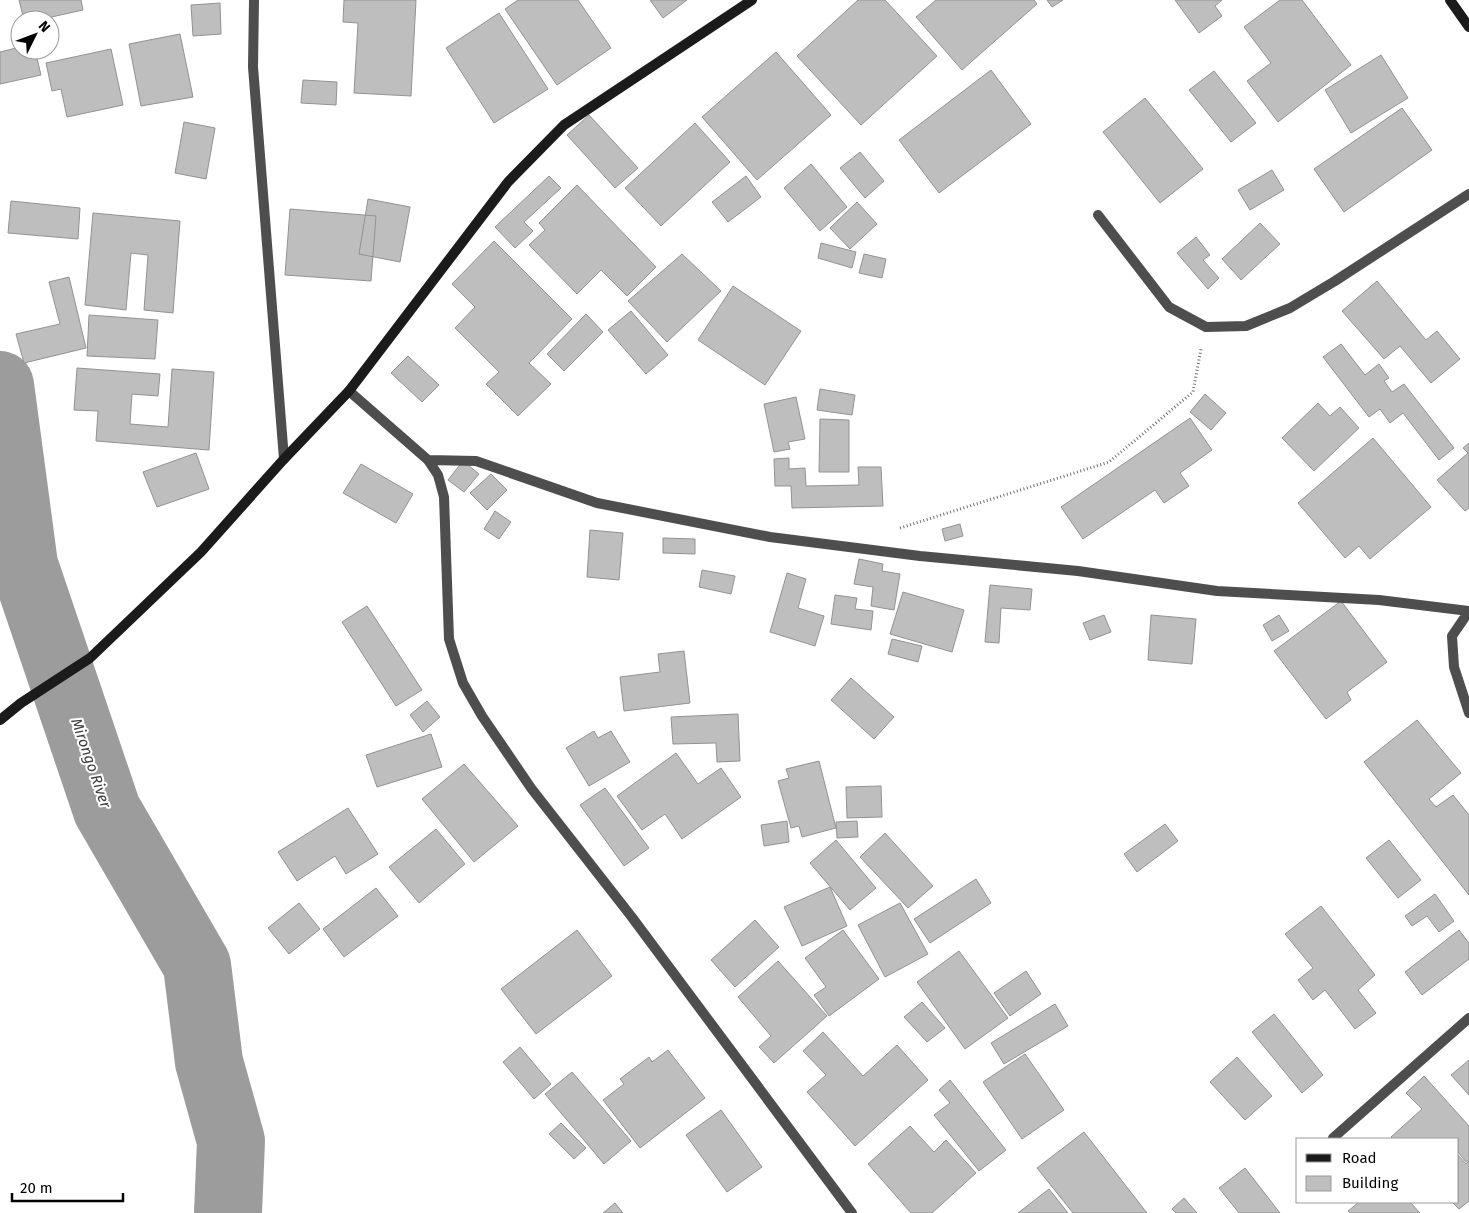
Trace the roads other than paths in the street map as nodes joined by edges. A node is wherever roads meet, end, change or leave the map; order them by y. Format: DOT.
graph roads {
  1 [pos="254,0"];
  2 [pos="752,0"];
  3 [pos="1450,0"];
  4 [pos="1469,27"];
  5 [pos="1469,194"];
  6 [pos="1098,215"];
  7 [pos="349,391"];
  8 [pos="284,459"];
  9 [pos="428,460"];
  10 [pos="1469,611"];
  11 [pos="1469,714"];
  12 [pos="0,720"];
  13 [pos="1469,1018"];
  14 [pos="1333,1138"];
  15 [pos="852,1213"];
  1 -- 8 [label="street"];
  2 -- 7 [label="street"];
  3 -- 4 [label="street"];
  5 -- 6 [label="street"];
  7 -- 8 [label="street"];
  7 -- 9 [label="street"];
  8 -- 12 [label="street"];
  9 -- 10 [label="street"];
  9 -- 15 [label="street"];
  10 -- 11 [label="street"];
  13 -- 14 [label="street"];
}
